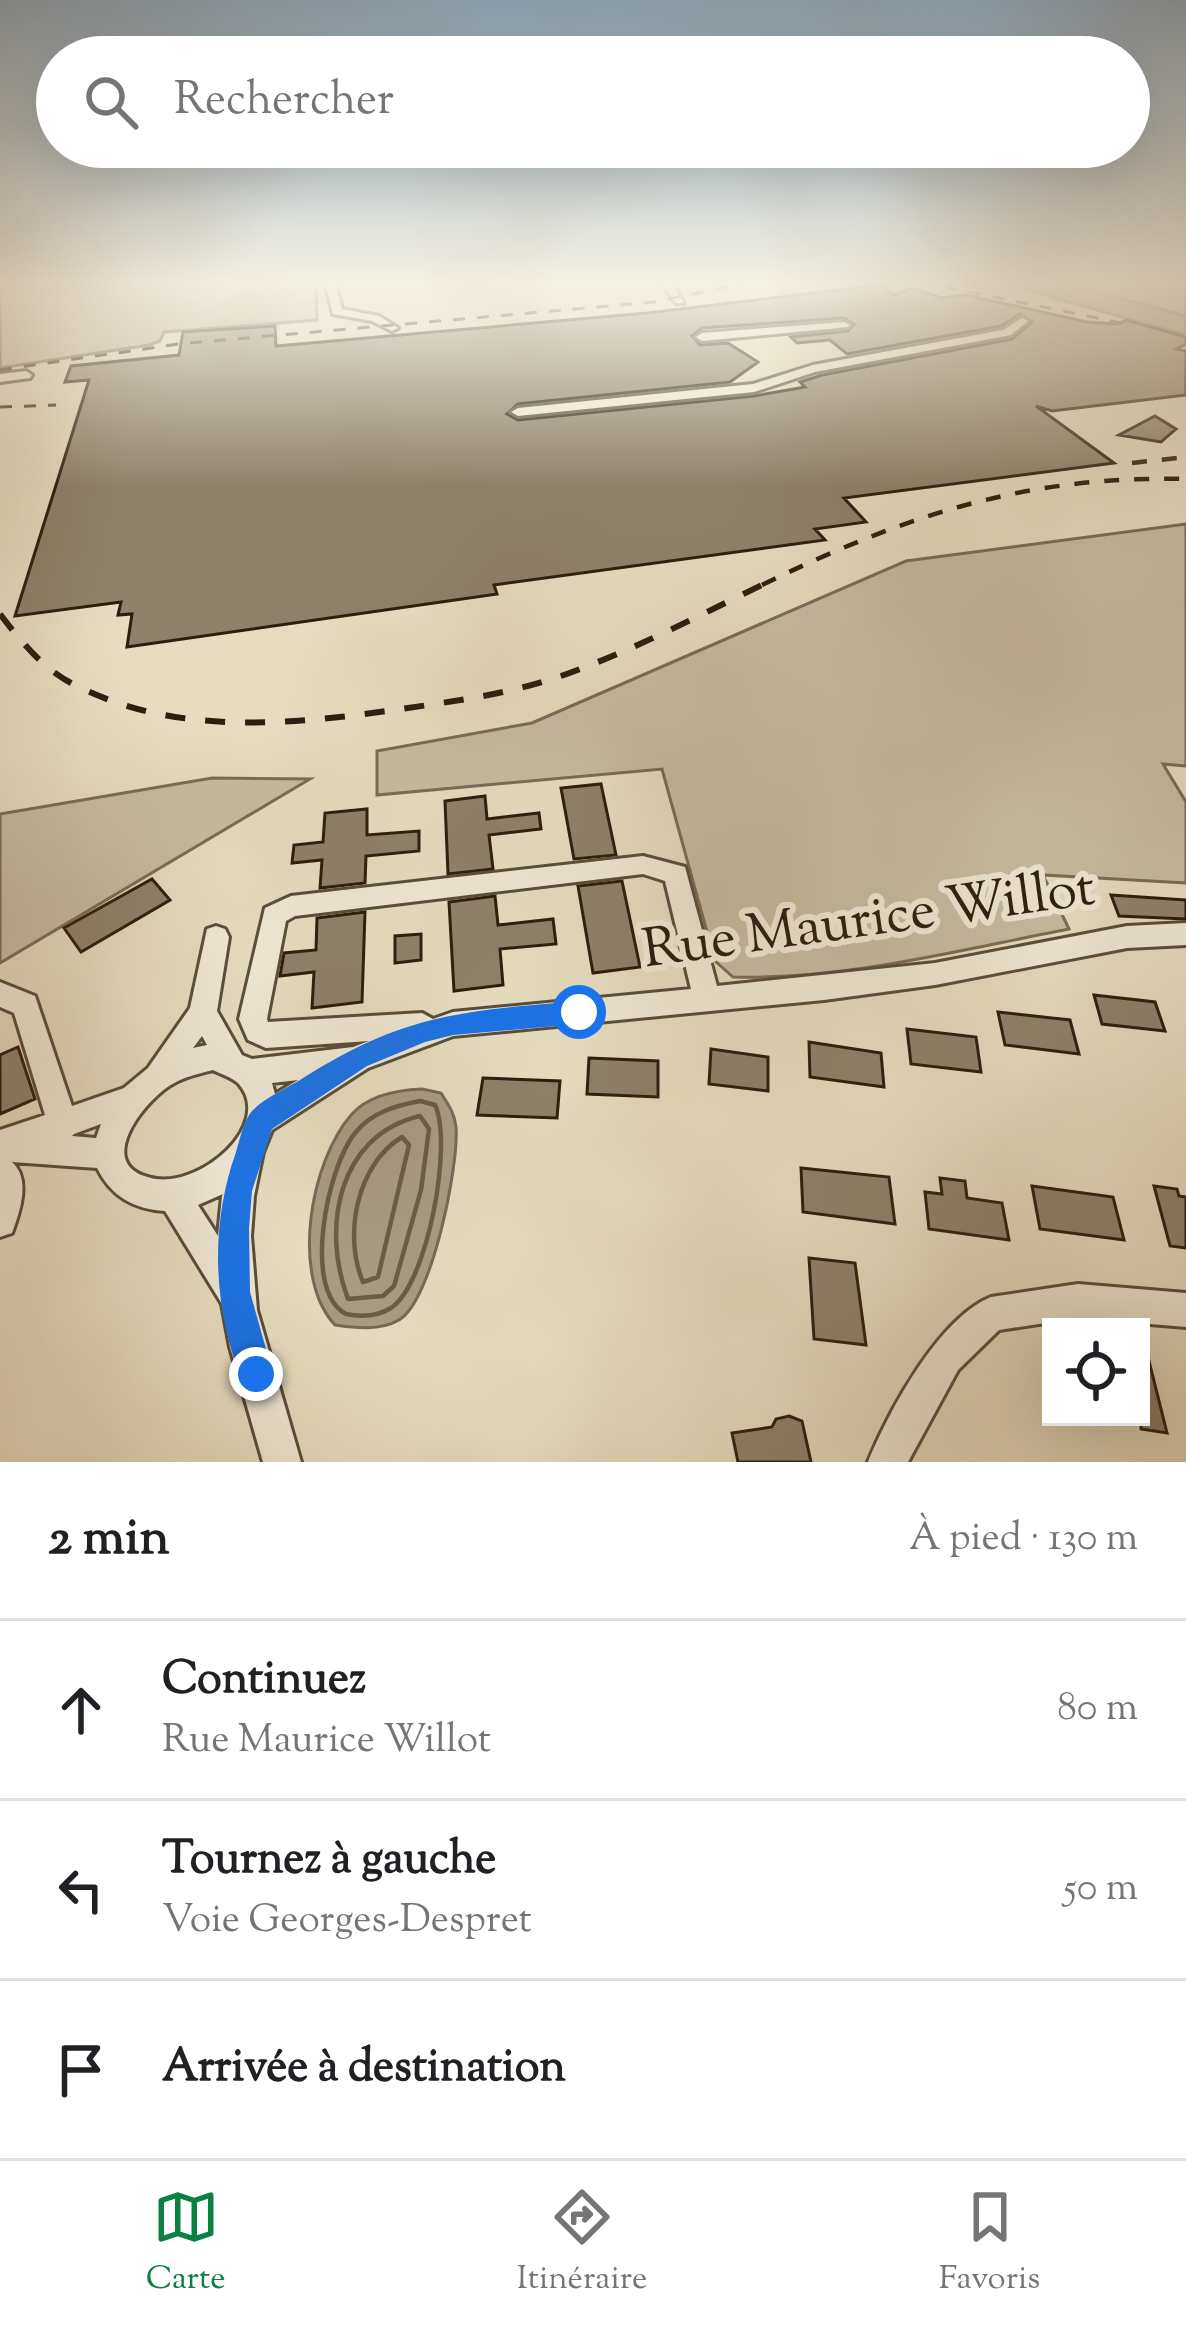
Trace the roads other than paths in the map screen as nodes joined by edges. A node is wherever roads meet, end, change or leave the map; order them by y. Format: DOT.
graph roads {
  1 [pos="836,350"];
  2 [pos="913,350"];
  3 [pos="849,362"];
  4 [pos="26,374"];
  5 [pos="0,378"];
  6 [pos="518,412"];
  7 [pos="1186,934"];
  8 [pos="216,938"];
  9 [pos="0,994"];
  10 [pos="706,998"];
  11 [pos="203,1012"];
  12 [pos="453,1024"];
  13 [pos="358,1058"];
  14 [pos="240,1067"];
  15 [pos="158,1072"];
  16 [pos="127,1101"];
  17 [pos="63,1125"];
  18 [pos="255,1134"];
  19 [pos="0,1146"];
  20 [pos="110,1154"];
  21 [pos="0,1173"];
  22 [pos="174,1197"];
  23 [pos="0,1221"];
  24 [pos="234,1292"];
  25 [pos="1186,1310"];
  26 [pos="282,1462"];
  27 [pos="887,1462"];
  1 -- 3 [label="street"];
  2 -- 3 [label="street"];
  3 -- 6 [label="street"];
  4 -- 5 [label="street"];
  7 -- 10 [label="street, Rue Maurice Willot"];
  8 -- 11 [label="street"];
  9 -- 17 [label="street"];
  10 -- 12 [label="street, Rue Maurice Willot"];
  10 -- 12 [label="street"];
  11 -- 14 [label="street"];
  11 -- 15 [label="street"];
  12 -- 13 [label="street, Rue Maurice Willot"];
  13 -- 14 [label="street, Rue Maurice Willot"];
  13 -- 18 [label="street, Rue Maurice Willot"];
  14 -- 15 [label="street"];
  14 -- 18 [label="street"];
  15 -- 16 [label="street"];
  16 -- 17 [label="street"];
  16 -- 20 [label="street"];
  17 -- 19 [label="street"];
  18 -- 22 [label="street"];
  18 -- 24 [label="street"];
  19 -- 20 [label="street"];
  20 -- 22 [label="street"];
  21 -- 23 [label="street"];
  22 -- 24 [label="street"];
  24 -- 26 [label="street"];
  25 -- 27 [label="street"];
}
